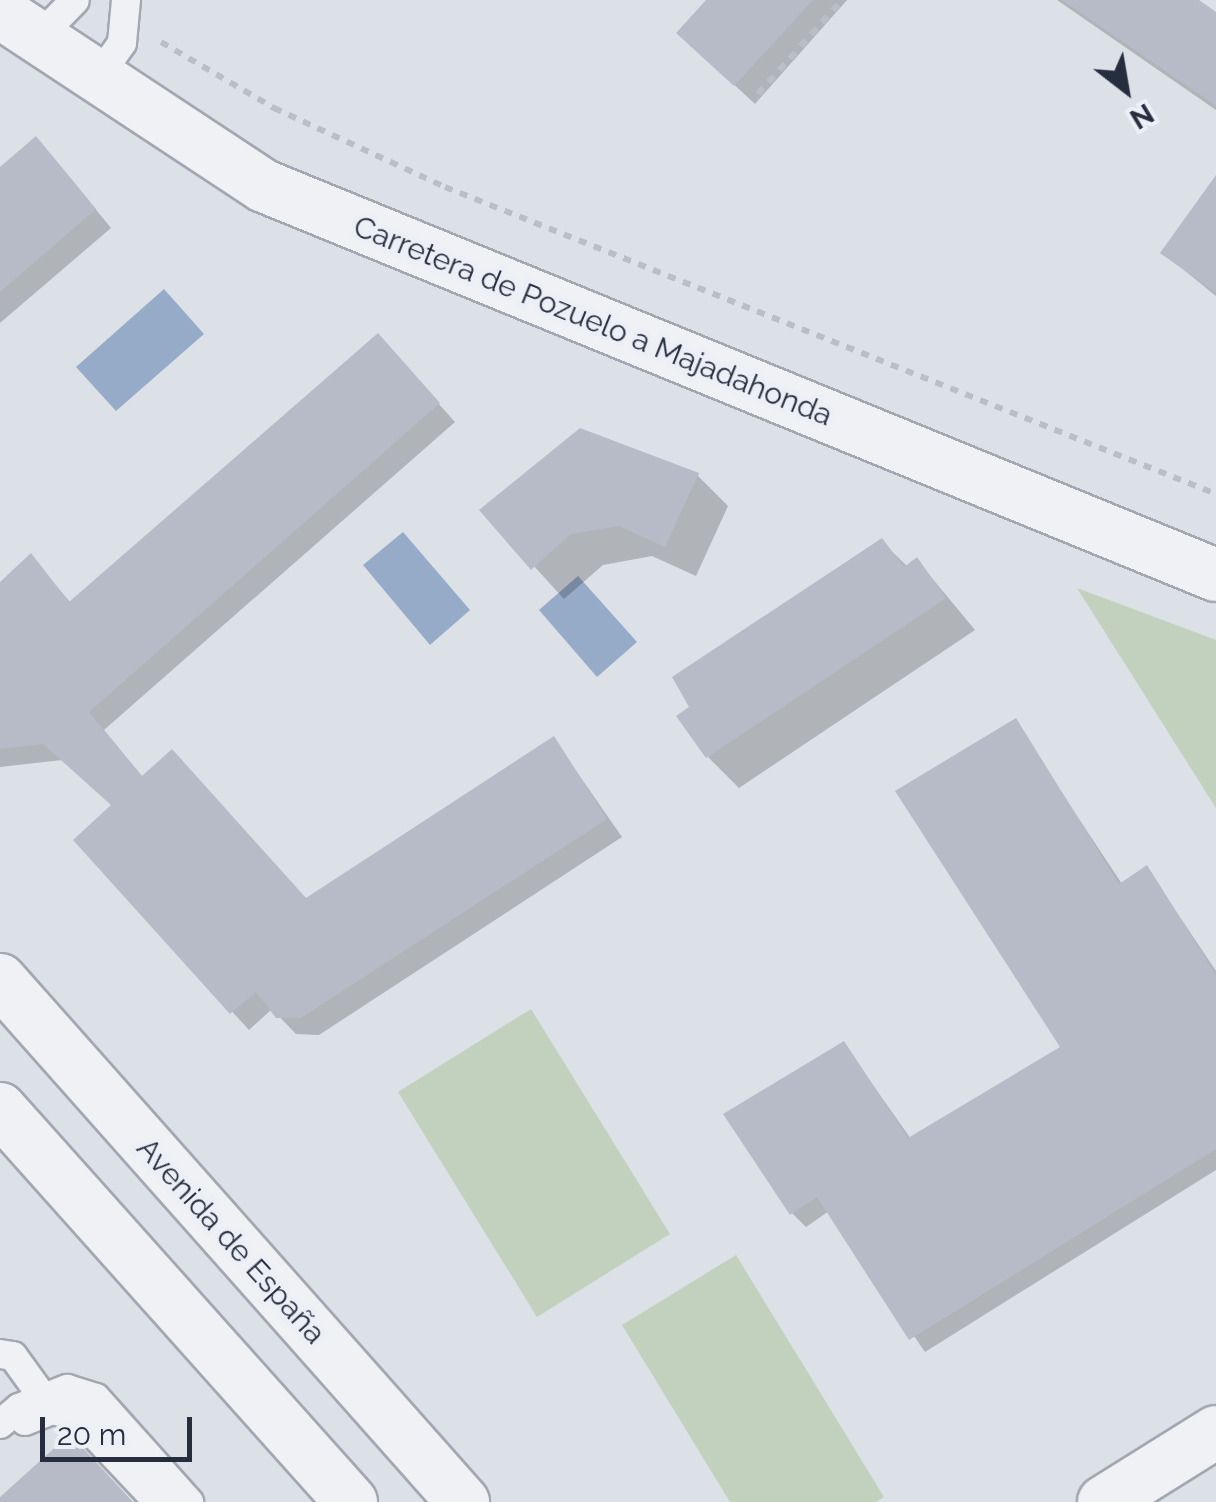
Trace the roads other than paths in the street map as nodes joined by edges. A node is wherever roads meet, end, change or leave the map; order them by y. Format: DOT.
graph roads {
  1 [pos="75,0"];
  2 [pos="126,0"];
  3 [pos="19,26"];
  4 [pos="96,80"];
  5 [pos="1216,574"];
  6 [pos="0,980"];
  7 [pos="0,1109"];
  8 [pos="0,1354"];
  9 [pos="42,1396"];
  10 [pos="0,1424"];
  11 [pos="1216,1432"];
  12 [pos="0,1442"];
  13 [pos="158,1502"];
  14 [pos="189,1502"];
  15 [pos="351,1502"];
  16 [pos="463,1502"];
  17 [pos="1104,1502"];
  1 -- 3 [label="lane"];
  2 -- 4 [label="lane"];
  3 -- 4 [label="street, Carretera de Pozuelo a Majadahonda"];
  4 -- 5 [label="street, Carretera de Pozuelo a Majadahonda"];
  6 -- 16 [label="street, Avenida de España"];
  7 -- 15 [label="street"];
  8 -- 9 [label="lane"];
  9 -- 10 [label="lane"];
  9 -- 14 [label="lane"];
  11 -- 17 [label="street"];
  12 -- 13 [label="lane"];
}
